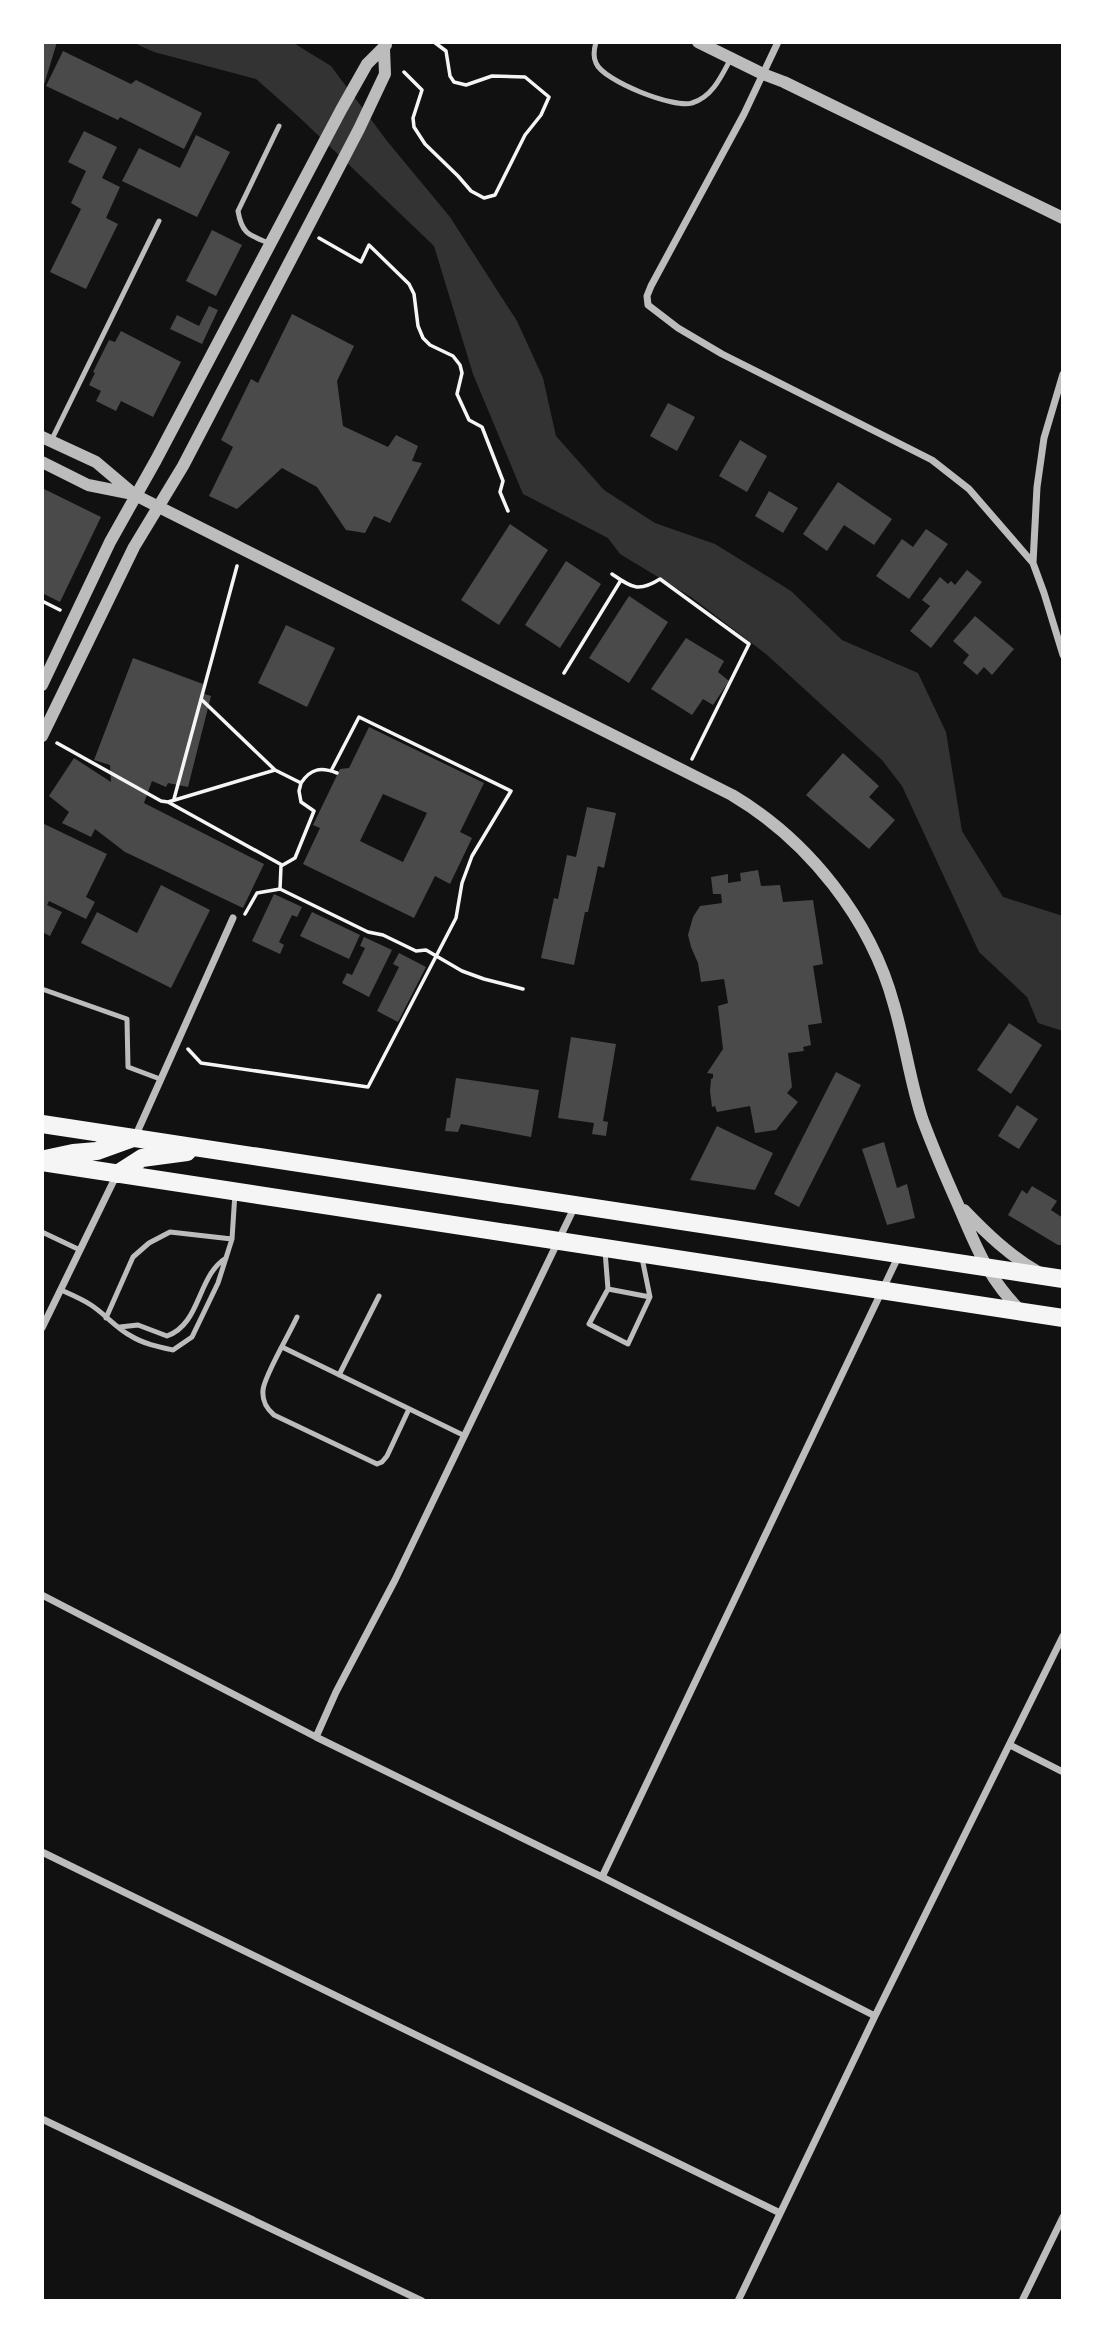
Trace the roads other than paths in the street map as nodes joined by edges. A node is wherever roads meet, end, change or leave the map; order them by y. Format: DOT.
graph roads {
  1 [pos="596,42"];
  2 [pos="698,42"];
  3 [pos="778,42"];
  4 [pos="385,45"];
  5 [pos="731,59"];
  6 [pos="763,74"];
  7 [pos="279,126"];
  8 [pos="1062,214"];
  9 [pos="159,221"];
  10 [pos="271,244"];
  11 [pos="1063,374"];
  12 [pos="47,439"];
  13 [pos="42,462"];
  14 [pos="135,495"];
  15 [pos="158,506"];
  16 [pos="1033,563"];
  17 [pos="1063,655"];
  18 [pos="42,685"];
  19 [pos="42,736"];
  20 [pos="233,918"];
  21 [pos="42,989"];
  22 [pos="160,1079"];
  23 [pos="42,1124"];
  24 [pos="134,1137"];
  25 [pos="208,1149"];
  26 [pos="42,1161"];
  27 [pos="117,1174"];
  28 [pos="235,1192"];
  29 [pos="957,1202"];
  30 [pos="576,1205"];
  31 [pos="42,1232"];
  32 [pos="232,1239"];
  33 [pos="559,1241"];
  34 [pos="605,1248"];
  35 [pos="80,1250"];
  36 [pos="641,1253"];
  37 [pos="900,1254"];
  38 [pos="227,1258"];
  39 [pos="986,1268"];
  40 [pos="1055,1278"];
  41 [pos="608,1289"];
  42 [pos="61,1290"];
  43 [pos="882,1290"];
  44 [pos="379,1296"];
  45 [pos="650,1297"];
  46 [pos="1021,1311"];
  47 [pos="297,1317"];
  48 [pos="106,1318"];
  49 [pos="1063,1318"];
  50 [pos="120,1327"];
  51 [pos="42,1328"];
  52 [pos="282,1347"];
  53 [pos="339,1375"];
  54 [pos="409,1409"];
  55 [pos="465,1436"];
  56 [pos="42,1595"];
  57 [pos="1063,1636"];
  58 [pos="316,1737"];
  59 [pos="1010,1745"];
  60 [pos="1063,1772"];
  61 [pos="42,1852"];
  62 [pos="603,1877"];
  63 [pos="875,2016"];
  64 [pos="42,2119"];
  65 [pos="780,2213"];
  66 [pos="1063,2217"];
  67 [pos="422,2301"];
  68 [pos="738,2301"];
  69 [pos="1022,2301"];
  1 -- 5 [label="lane"];
  2 -- 5 [label="street"];
  3 -- 6 [label="street"];
  4 -- 10 [label="street"];
  4 -- 15 [label="street"];
  5 -- 6 [label="street"];
  6 -- 8 [label="street"];
  6 -- 16 [label="street"];
  7 -- 10 [label="lane"];
  9 -- 12 [label="lane"];
  10 -- 14 [label="street"];
  11 -- 16 [label="street"];
  12 -- 14 [label="street"];
  13 -- 14 [label="street"];
  14 -- 15 [label="street"];
  14 -- 18 [label="street"];
  15 -- 19 [label="street"];
  15 -- 29 [label="street"];
  16 -- 17 [label="street"];
  20 -- 22 [label="street"];
  21 -- 22 [label="lane"];
  22 -- 24 [label="street"];
  23 -- 24 [label="main road"];
  24 -- 25 [label="main road"];
  24 -- 26 [label="main road"];
  25 -- 27 [label="main road"];
  25 -- 30 [label="main road"];
  26 -- 27 [label="main road"];
  27 -- 28 [label="main road"];
  27 -- 35 [label="street"];
  28 -- 32 [label="lane"];
  28 -- 33 [label="main road"];
  29 -- 39 [label="street"];
  29 -- 40 [label="street"];
  30 -- 33 [label="street"];
  30 -- 37 [label="main road"];
  31 -- 35 [label="lane"];
  32 -- 38 [label="lane"];
  32 -- 48 [label="lane"];
  33 -- 34 [label="main road"];
  33 -- 55 [label="street"];
  34 -- 36 [label="main road"];
  34 -- 41 [label="lane"];
  35 -- 42 [label="street"];
  36 -- 43 [label="main road"];
  36 -- 45 [label="lane"];
  37 -- 39 [label="main road"];
  37 -- 43 [label="street"];
  38 -- 50 [label="lane"];
  38 -- 50 [label="lane"];
  39 -- 40 [label="main road"];
  39 -- 46 [label="street"];
  41 -- 45 [label="lane"];
  41 -- 45 [label="lane"];
  42 -- 48 [label="lane"];
  42 -- 51 [label="street"];
  43 -- 46 [label="main road"];
  43 -- 62 [label="street"];
  44 -- 53 [label="lane"];
  46 -- 49 [label="main road"];
  47 -- 52 [label="lane"];
  48 -- 50 [label="lane"];
  52 -- 53 [label="lane"];
  52 -- 54 [label="lane"];
  53 -- 54 [label="lane"];
  54 -- 55 [label="lane"];
  55 -- 58 [label="street"];
  56 -- 58 [label="street"];
  57 -- 59 [label="street"];
  58 -- 62 [label="street"];
  59 -- 60 [label="street"];
  59 -- 63 [label="street"];
  61 -- 65 [label="street"];
  62 -- 63 [label="street"];
  63 -- 65 [label="street"];
  64 -- 67 [label="street"];
  65 -- 68 [label="street"];
  66 -- 69 [label="street"];
}
